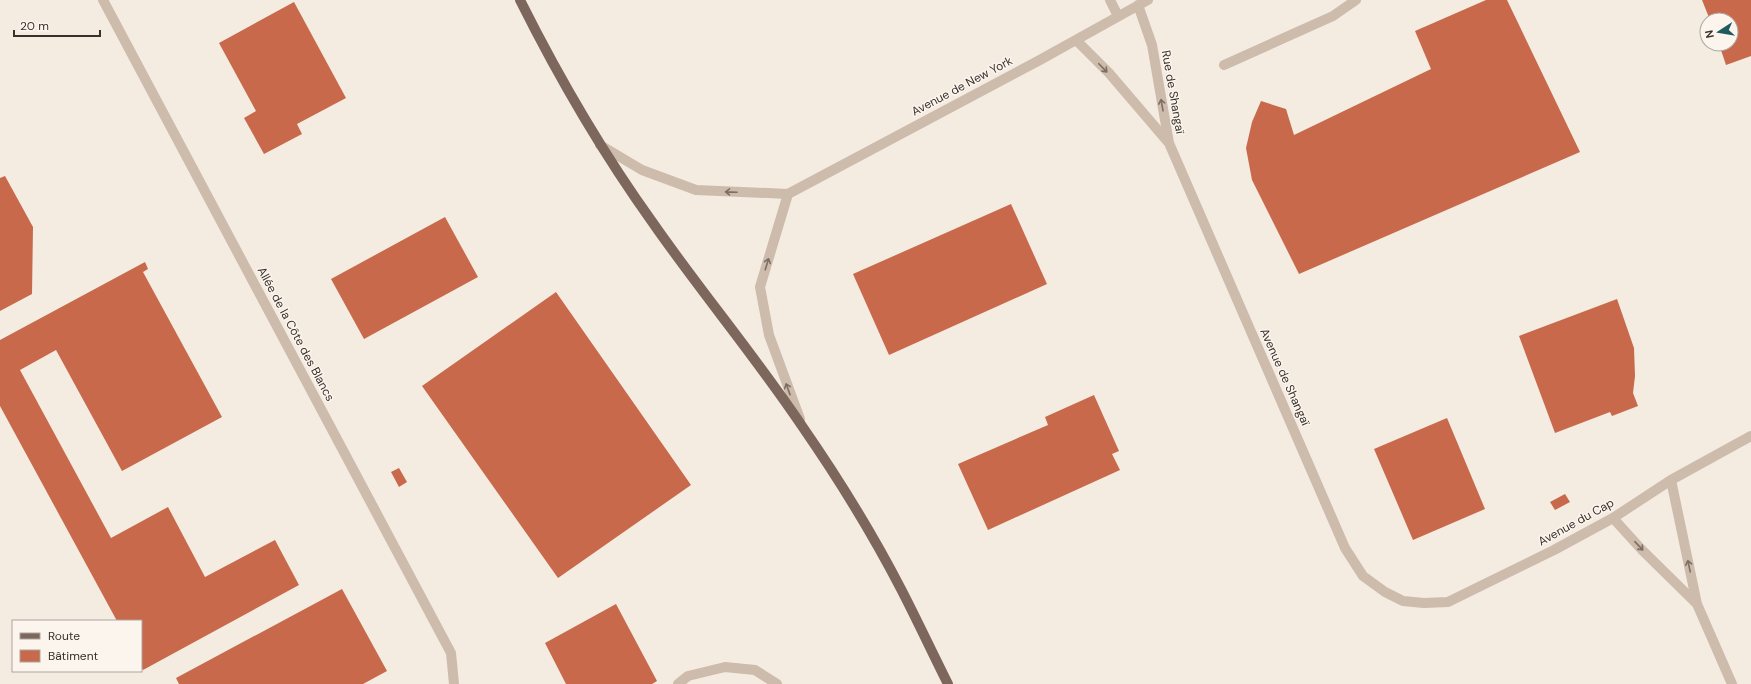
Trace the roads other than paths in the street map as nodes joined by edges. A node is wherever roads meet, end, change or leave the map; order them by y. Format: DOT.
graph roads {
  1 [pos="103,0"];
  2 [pos="520,0"];
  3 [pos="1110,0"];
  4 [pos="1148,0"];
  5 [pos="1356,0"];
  6 [pos="1138,5"];
  7 [pos="1118,16"];
  8 [pos="1076,40"];
  9 [pos="1224,65"];
  10 [pos="1169,143"];
  11 [pos="600,145"];
  12 [pos="788,194"];
  13 [pos="802,425"];
  14 [pos="1751,436"];
  15 [pos="1671,480"];
  16 [pos="1613,518"];
  17 [pos="1403,601"];
  18 [pos="1697,604"];
  19 [pos="454,684"];
  20 [pos="678,684"];
  21 [pos="777,684"];
  22 [pos="948,684"];
  23 [pos="1732,684"];
  1 -- 19 [label="street, Allée de la Côte des Blancs"];
  2 -- 11 [label="main road"];
  3 -- 7 [label="street"];
  4 -- 6 [label="street, Avenue de New York"];
  5 -- 9 [label="street"];
  6 -- 7 [label="street, Avenue de New York"];
  10 -- 6 [label="street, Rue de Shangaï, one-way"];
  7 -- 8 [label="street, Avenue de New York"];
  8 -- 10 [label="street, Rue de Shangaï, one-way"];
  8 -- 12 [label="street, Avenue de New York"];
  10 -- 17 [label="street, Avenue de Shangaï"];
  12 -- 11 [label="street, one-way"];
  11 -- 13 [label="main road"];
  13 -- 12 [label="street, one-way"];
  13 -- 22 [label="main road"];
  14 -- 15 [label="street, Avenue du Cap"];
  15 -- 16 [label="street, Avenue du Cap"];
  18 -- 15 [label="street, one-way"];
  16 -- 17 [label="street, Avenue du Cap"];
  16 -- 18 [label="street, one-way"];
  18 -- 23 [label="street"];
  20 -- 21 [label="street"];
}
